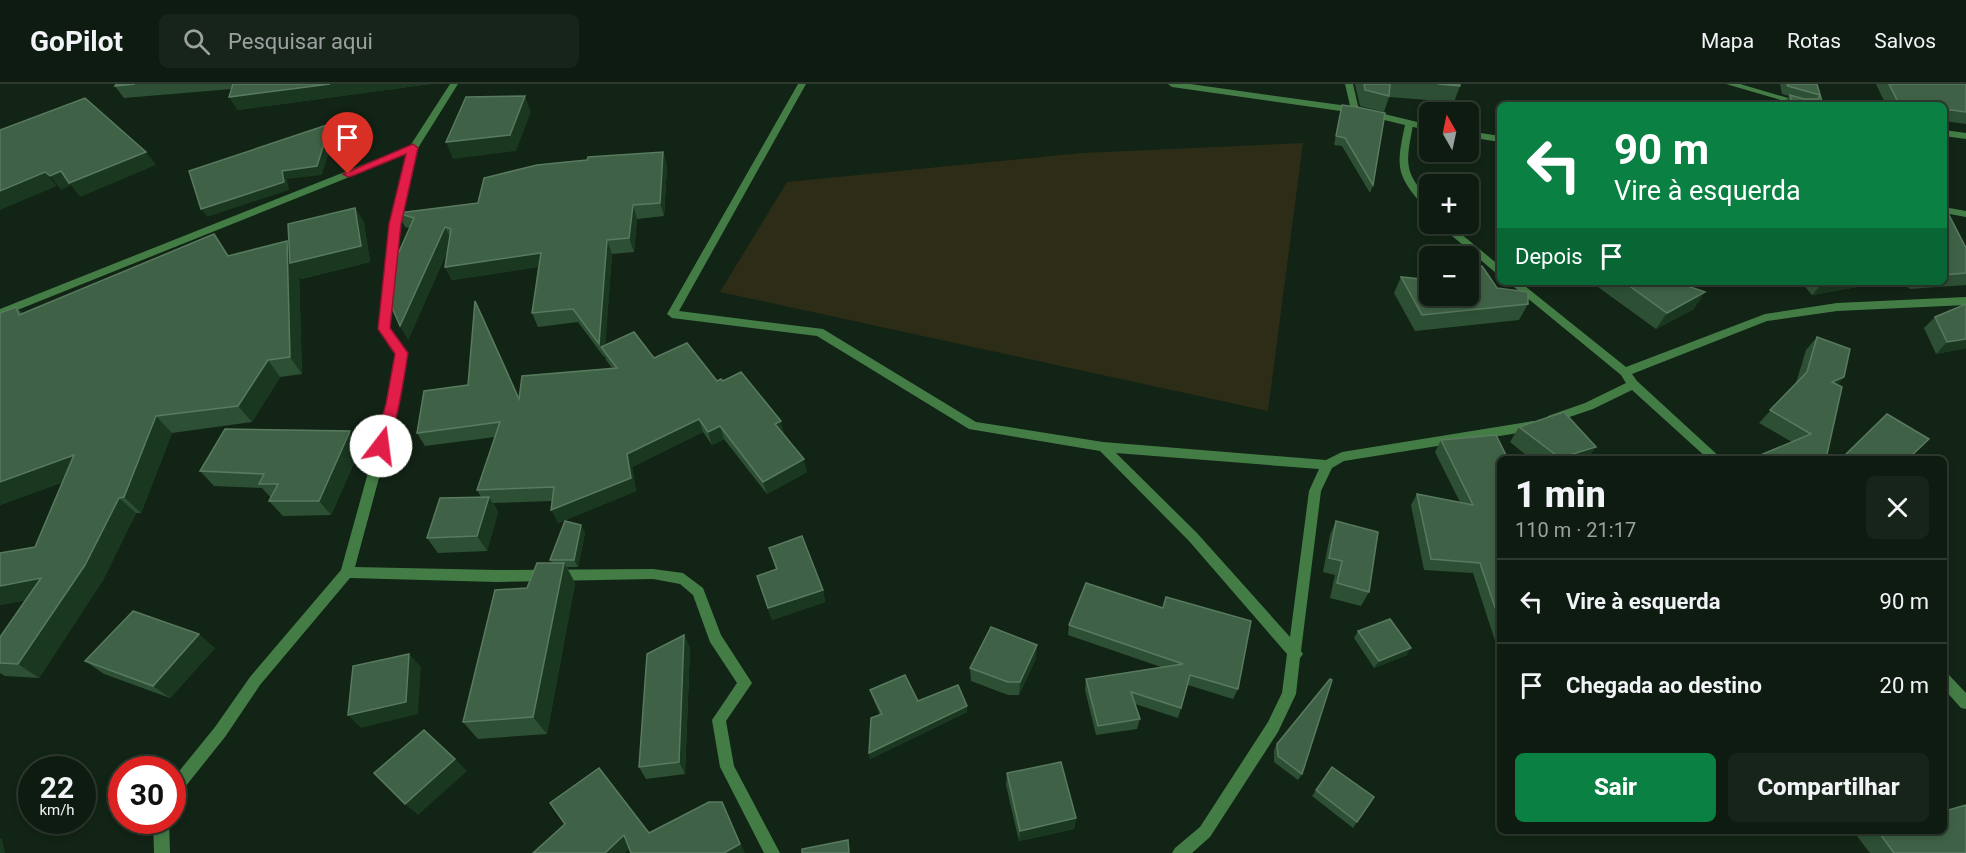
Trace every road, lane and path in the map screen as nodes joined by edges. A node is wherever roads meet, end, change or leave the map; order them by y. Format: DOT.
graph roads {
  1 [pos="453,84"];
  2 [pos="802,84"];
  3 [pos="1172,84"];
  4 [pos="1349,84"];
  5 [pos="1730,84"];
  6 [pos="1797,102"];
  7 [pos="1355,110"];
  8 [pos="1409,124"];
  9 [pos="1419,126"];
  10 [pos="1947,133"];
  11 [pos="1479,136"];
  12 [pos="1966,136"];
  13 [pos="1497,139"];
  14 [pos="413,148"];
  15 [pos="1419,196"];
  16 [pos="1947,211"];
  17 [pos="1966,214"];
  18 [pos="1455,234"];
  19 [pos="1497,269"];
  20 [pos="1517,285"];
  21 [pos="1966,301"];
  22 [pos="0,313"];
  23 [pos="1625,372"];
  24 [pos="1633,384"];
  25 [pos="1102,447"];
  26 [pos="1713,456"];
  27 [pos="1327,465"];
  28 [pos="347,572"];
  29 [pos="1296,654"];
  30 [pos="1947,683"];
  31 [pos="1966,703"];
  32 [pos="186,774"];
  33 [pos="161,834"];
  34 [pos="162,853"];
  35 [pos="772,853"];
  36 [pos="1180,853"];
  1 -- 14 [label="street"];
  2 -- 25 [label="street"];
  3 -- 7 [label="street"];
  4 -- 7 [label="street"];
  5 -- 6 [label="street"];
  7 -- 8 [label="street"];
  8 -- 9 [label="street"];
  8 -- 15 [label="street"];
  10 -- 12 [label="street"];
  11 -- 13 [label="street"];
  14 -- 22 [label="street"];
  14 -- 28 [label="street"];
  16 -- 17 [label="street"];
  18 -- 19 [label="street"];
  20 -- 23 [label="street"];
  21 -- 23 [label="street"];
  23 -- 24 [label="street"];
  24 -- 26 [label="street"];
  24 -- 27 [label="street"];
  25 -- 27 [label="street"];
  25 -- 29 [label="street"];
  27 -- 29 [label="street"];
  28 -- 32 [label="street"];
  28 -- 35 [label="street"];
  29 -- 36 [label="street"];
  30 -- 31 [label="street"];
  33 -- 34 [label="street"];
}
